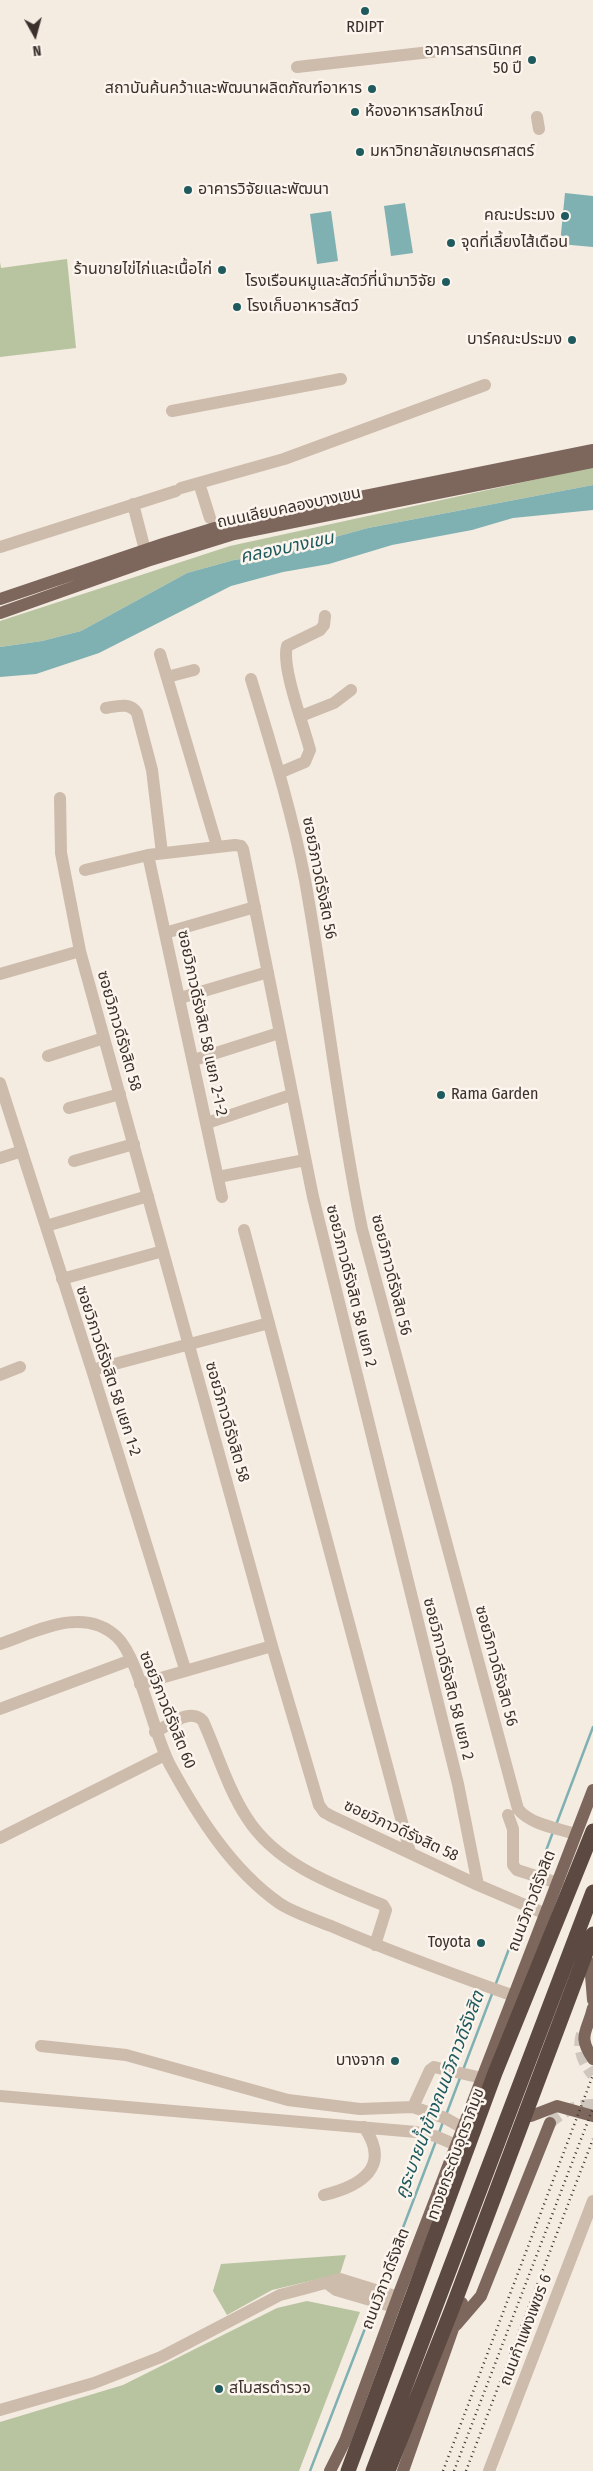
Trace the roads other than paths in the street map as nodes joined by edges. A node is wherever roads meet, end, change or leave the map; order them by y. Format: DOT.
graph roads {
  1 [pos="448,50"];
  2 [pos="297,68"];
  3 [pos="341,379"];
  4 [pos="485,385"];
  5 [pos="172,412"];
  6 [pos="593,450"];
  7 [pos="593,462"];
  8 [pos="199,483"];
  9 [pos="134,504"];
  10 [pos="210,518"];
  11 [pos="0,546"];
  12 [pos="145,550"];
  13 [pos="0,599"];
  14 [pos="0,613"];
  15 [pos="325,616"];
  16 [pos="160,654"];
  17 [pos="194,670"];
  18 [pos="167,677"];
  19 [pos="251,679"];
  20 [pos="351,690"];
  21 [pos="106,708"];
  22 [pos="301,716"];
  23 [pos="279,772"];
  24 [pos="60,798"];
  25 [pos="217,846"];
  26 [pos="162,853"];
  27 [pos="148,856"];
  28 [pos="85,870"];
  29 [pos="255,907"];
  30 [pos="165,932"];
  31 [pos="80,951"];
  32 [pos="268,972"];
  33 [pos="0,974"];
  34 [pos="180,998"];
  35 [pos="279,1033"];
  36 [pos="104,1038"];
  37 [pos="48,1056"];
  38 [pos="194,1060"];
  39 [pos="0,1083"];
  40 [pos="120,1094"];
  41 [pos="291,1096"];
  42 [pos="69,1108"];
  43 [pos="207,1123"];
  44 [pos="134,1144"];
  45 [pos="22,1151"];
  46 [pos="0,1158"];
  47 [pos="305,1160"];
  48 [pos="74,1161"];
  49 [pos="218,1177"];
  50 [pos="148,1196"];
  51 [pos="222,1197"];
  52 [pos="46,1226"];
  53 [pos="244,1230"];
  54 [pos="163,1251"];
  55 [pos="62,1279"];
  56 [pos="269,1323"];
  57 [pos="188,1345"];
  58 [pos="20,1367"];
  59 [pos="92,1370"];
  60 [pos="0,1375"];
  61 [pos="0,1644"];
  62 [pos="272,1646"];
  63 [pos="131,1660"];
  64 [pos="185,1670"];
  65 [pos="140,1684"];
  66 [pos="0,1709"];
  67 [pos="156,1732"];
  68 [pos="165,1755"];
  69 [pos="593,1790"];
  70 [pos="508,1815"];
  71 [pos="593,1831"];
  72 [pos="576,1834"];
  73 [pos="0,1838"];
  74 [pos="593,1851"];
  75 [pos="410,1852"];
  76 [pos="558,1883"];
  77 [pos="478,1885"];
  78 [pos="593,1892"];
  79 [pos="546,1914"];
  80 [pos="593,1934"];
  81 [pos="375,1945"];
  82 [pos="591,1959"];
  83 [pos="514,1996"];
  84 [pos="593,2000"];
  85 [pos="593,2008"];
  86 [pos="40,2046"];
  87 [pos="593,2059"];
  88 [pos="482,2078"];
  89 [pos="0,2096"];
  90 [pos="413,2107"];
  91 [pos="532,2116"];
  92 [pos="593,2116"];
  93 [pos="550,2123"];
  94 [pos="457,2125"];
  95 [pos="364,2127"];
  96 [pos="456,2145"];
  97 [pos="324,2195"];
  98 [pos="593,2201"];
  99 [pos="396,2302"];
  100 [pos="452,2309"];
  101 [pos="453,2328"];
  102 [pos="437,2371"];
  103 [pos="0,2410"];
  104 [pos="330,2471"];
  105 [pos="348,2471"];
  106 [pos="358,2471"];
  107 [pos="373,2471"];
  108 [pos="388,2471"];
  109 [pos="403,2471"];
  110 [pos="489,2471"];
  1 -- 2 [label="street"];
  3 -- 5 [label="street"];
  4 -- 8 [label="street"];
  6 -- 12 [label="main road, ถนนเลียบคลองบางเขน"];
  7 -- 14 [label="main road, ถนนเลียบคลองบางเขน"];
  8 -- 9 [label="street"];
  8 -- 10 [label="street"];
  9 -- 11 [label="street"];
  9 -- 12 [label="street"];
  12 -- 13 [label="main road, ถนนเลียบคลองบางเขน"];
  15 -- 22 [label="street"];
  16 -- 18 [label="street"];
  17 -- 18 [label="street"];
  18 -- 25 [label="street"];
  19 -- 23 [label="street, ซอยวิภาวดีรังสิต 56"];
  20 -- 22 [label="street"];
  21 -- 26 [label="street"];
  22 -- 23 [label="street"];
  23 -- 72 [label="street, ซอยวิภาวดีรังสิต 56"];
  24 -- 31 [label="street, ซอยวิภาวดีรังสิต 58"];
  25 -- 26 [label="street, ซอยวิภาวดีรังสิต 58 แยก 2"];
  25 -- 29 [label="street, ซอยวิภาวดีรังสิต 58 แยก 2"];
  26 -- 27 [label="street, ซอยวิภาวดีรังสิต 58 แยก 2"];
  27 -- 28 [label="street, ซอยวิภาวดีรังสิต 58 แยก 2"];
  27 -- 30 [label="street, ซอยวิภาวดีรังสิต 58 แยก 2-1-2"];
  29 -- 30 [label="street"];
  29 -- 32 [label="street, ซอยวิภาวดีรังสิต 58 แยก 2"];
  30 -- 34 [label="street, ซอยวิภาวดีรังสิต 58 แยก 2-1-2"];
  31 -- 33 [label="street"];
  31 -- 36 [label="street, ซอยวิภาวดีรังสิต 58"];
  32 -- 34 [label="street"];
  32 -- 35 [label="street, ซอยวิภาวดีรังสิต 58 แยก 2"];
  34 -- 38 [label="street, ซอยวิภาวดีรังสิต 58 แยก 2-1-2"];
  35 -- 38 [label="street"];
  35 -- 41 [label="street, ซอยวิภาวดีรังสิต 58 แยก 2"];
  36 -- 37 [label="street"];
  36 -- 40 [label="street, ซอยวิภาวดีรังสิต 58"];
  38 -- 43 [label="street, ซอยวิภาวดีรังสิต 58 แยก 2-1-2"];
  39 -- 45 [label="street, ซอยวิภาวดีรังสิต 58 แยก 1-2"];
  40 -- 42 [label="street"];
  40 -- 44 [label="street, ซอยวิภาวดีรังสิต 58"];
  41 -- 43 [label="street"];
  41 -- 47 [label="street, ซอยวิภาวดีรังสิต 58 แยก 2"];
  43 -- 49 [label="street, ซอยวิภาวดีรังสิต 58 แยก 2-1-2"];
  44 -- 48 [label="street"];
  44 -- 50 [label="street, ซอยวิภาวดีรังสิต 58"];
  45 -- 46 [label="street"];
  45 -- 52 [label="street, ซอยวิภาวดีรังสิต 58 แยก 1-2"];
  47 -- 49 [label="street"];
  47 -- 77 [label="street, ซอยวิภาวดีรังสิต 58 แยก 2"];
  49 -- 51 [label="street, ซอยวิภาวดีรังสิต 58 แยก 2-1-2"];
  50 -- 52 [label="street"];
  50 -- 54 [label="street, ซอยวิภาวดีรังสิต 58"];
  52 -- 55 [label="street, ซอยวิภาวดีรังสิต 58 แยก 1-2"];
  53 -- 56 [label="street"];
  54 -- 55 [label="street"];
  54 -- 57 [label="street, ซอยวิภาวดีรังสิต 58"];
  55 -- 59 [label="street, ซอยวิภาวดีรังสิต 58 แยก 1-2"];
  56 -- 57 [label="street"];
  56 -- 75 [label="street"];
  57 -- 59 [label="street"];
  57 -- 62 [label="street, ซอยวิภาวดีรังสิต 58"];
  58 -- 60 [label="street"];
  59 -- 64 [label="street, ซอยวิภาวดีรังสิต 58 แยก 1-2"];
  61 -- 63 [label="street, ซอยวิภาวดีรังสิต 60"];
  62 -- 64 [label="street"];
  62 -- 75 [label="street, ซอยวิภาวดีรังสิต 58"];
  63 -- 65 [label="street, ซอยวิภาวดีรังสิต 60"];
  63 -- 66 [label="street"];
  64 -- 65 [label="street"];
  65 -- 67 [label="street, ซอยวิภาวดีรังสิต 60"];
  67 -- 68 [label="street, ซอยวิภาวดีรังสิต 60"];
  67 -- 81 [label="street"];
  68 -- 73 [label="street"];
  68 -- 81 [label="street, ซอยวิภาวดีรังสิต 60"];
  69 -- 72 [label="main road, ถนนวิภาวดีรังสิต"];
  70 -- 76 [label="street"];
  71 -- 105 [label="highway, ถนนวิภาวดีรังสิต"];
  72 -- 76 [label="main road, ถนนวิภาวดีรังสิต"];
  74 -- 106 [label="highway, ทางยกระดับอุตราภิมุข"];
  75 -- 77 [label="street, ซอยวิภาวดีรังสิต 58"];
  76 -- 79 [label="main road, ถนนวิภาวดีรังสิต"];
  77 -- 79 [label="street, ซอยวิภาวดีรังสิต 58"];
  78 -- 107 [label="highway, ทางยกระดับอุตราภิมุข"];
  79 -- 83 [label="main road, ถนนวิภาวดีรังสิต"];
  80 -- 100 [label="highway"];
  81 -- 83 [label="street, ซอยวิภาวดีรังสิต 60"];
  82 -- 84 [label="main road"];
  82 -- 91 [label="main road"];
  83 -- 88 [label="main road, ถนนวิภาวดีรังสิต"];
  85 -- 87 [label="main road"];
  86 -- 90 [label="street"];
  88 -- 90 [label="street"];
  88 -- 94 [label="main road, ถนนวิภาวดีรังสิต"];
  89 -- 95 [label="street"];
  90 -- 94 [label="street"];
  91 -- 92 [label="main road"];
  91 -- 101 [label="main road"];
  93 -- 101 [label="main road"];
  94 -- 96 [label="main road, ถนนวิภาวดีรังสิต"];
  95 -- 96 [label="street"];
  95 -- 97 [label="street"];
  96 -- 99 [label="main road, ถนนวิภาวดีรังสิต"];
  98 -- 110 [label="street, ถนนกำแพงเพชร 6"];
  99 -- 103 [label="street"];
  99 -- 104 [label="main road, ถนนวิภาวดีรังสิต"];
  100 -- 102 [label="highway"];
  100 -- 108 [label="highway"];
  101 -- 102 [label="main road"];
  102 -- 109 [label="main road"];
}
